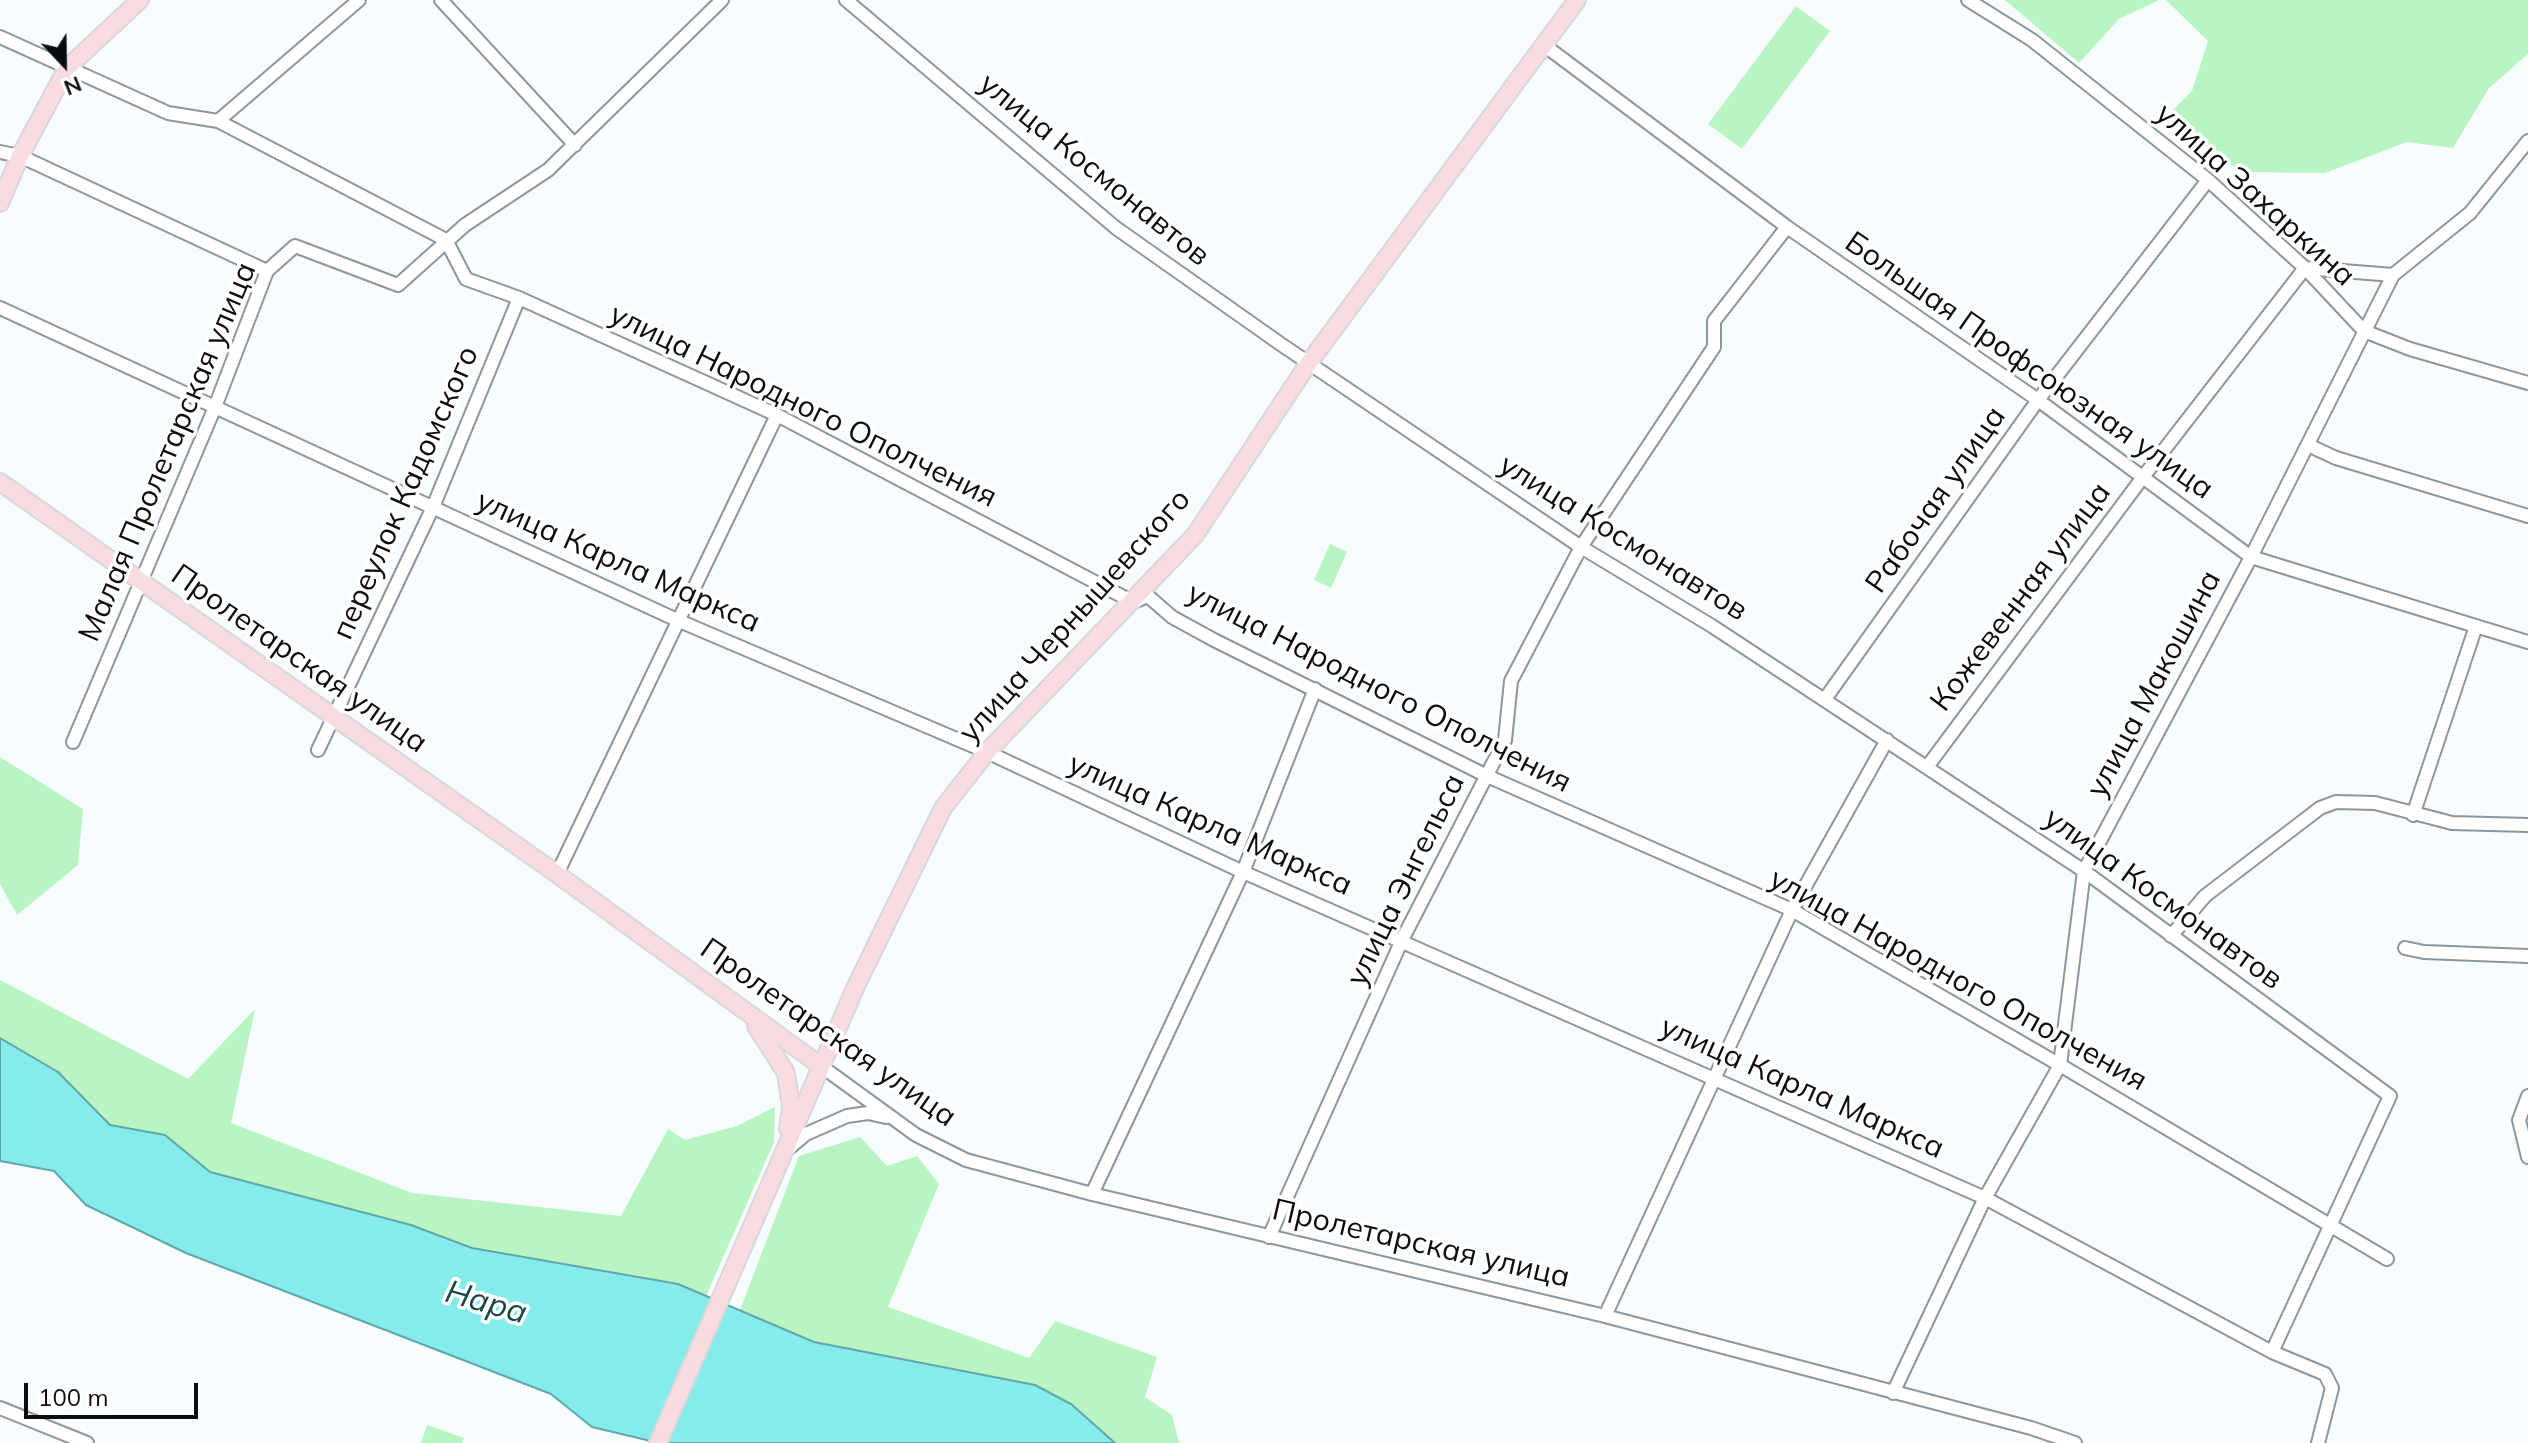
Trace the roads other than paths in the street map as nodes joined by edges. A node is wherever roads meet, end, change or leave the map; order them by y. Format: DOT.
graph roads {
  1 [pos="140,0"];
  2 [pos="359,0"];
  3 [pos="441,0"];
  4 [pos="722,0"];
  5 [pos="846,0"];
  6 [pos="1577,0"];
  7 [pos="1968,0"];
  8 [pos="0,37"];
  9 [pos="1544,45"];
  10 [pos="67,68"];
  11 [pos="218,121"];
  12 [pos="2528,141"];
  13 [pos="575,145"];
  14 [pos="0,152"];
  15 [pos="20,156"];
  16 [pos="2208,180"];
  17 [pos="0,203"];
  18 [pos="1787,227"];
  19 [pos="446,240"];
  20 [pos="2305,268"];
  21 [pos="267,271"];
  22 [pos="2393,275"];
  23 [pos="519,298"];
  24 [pos="0,308"];
  25 [pos="2364,331"];
  26 [pos="1308,364"];
  27 [pos="2528,383"];
  28 [pos="2038,400"];
  29 [pos="215,407"];
  30 [pos="777,415"];
  31 [pos="2308,445"];
  32 [pos="2143,477"];
  33 [pos="0,482"];
  34 [pos="433,507"];
  35 [pos="2528,516"];
  36 [pos="1581,547"];
  37 [pos="2251,557"];
  38 [pos="140,582"];
  39 [pos="1133,602"];
  40 [pos="677,620"];
  41 [pos="2476,626"];
  42 [pos="2528,642"];
  43 [pos="1315,689"];
  44 [pos="1825,699"];
  45 [pos="335,716"];
  46 [pos="1887,740"];
  47 [pos="73,742"];
  48 [pos="318,750"];
  49 [pos="987,752"];
  50 [pos="1927,767"];
  51 [pos="1487,776"];
  52 [pos="2413,815"];
  53 [pos="2528,825"];
  54 [pos="2084,871"];
  55 [pos="1243,872"];
  56 [pos="557,874"];
  57 [pos="1792,910"];
  58 [pos="2171,936"];
  59 [pos="1402,940"];
  60 [pos="2405,948"];
  61 [pos="2528,956"];
  62 [pos="746,1012"];
  63 [pos="2060,1065"];
  64 [pos="821,1066"];
  65 [pos="1714,1078"];
  66 [pos="2528,1096"];
  67 [pos="893,1119"];
  68 [pos="785,1152"];
  69 [pos="2528,1157"];
  70 [pos="1092,1194"];
  71 [pos="1985,1198"];
  72 [pos="2331,1227"];
  73 [pos="1269,1237"];
  74 [pos="2387,1259"];
  75 [pos="1605,1316"];
  76 [pos="2272,1352"];
  77 [pos="1893,1393"];
  78 [pos="0,1408"];
  79 [pos="87,1443"];
  80 [pos="658,1443"];
  81 [pos="2075,1443"];
  82 [pos="2318,1443"];
  1 -- 10 [label="main road"];
  2 -- 11 [label="street"];
  3 -- 13 [label="street"];
  4 -- 13 [label="street, Малая Пролетарская улица"];
  5 -- 26 [label="street, улица Космонавтов"];
  6 -- 9 [label="main road, улица Чернышевского"];
  7 -- 16 [label="street, улица Захаркина"];
  8 -- 10 [label="street"];
  9 -- 18 [label="street, Большая Профсоюзная улица"];
  9 -- 26 [label="main road, улица Чернышевского"];
  10 -- 11 [label="street"];
  10 -- 15 [label="main road"];
  11 -- 19 [label="street"];
  12 -- 22 [label="street, улица Макошина"];
  13 -- 19 [label="street, Малая Пролетарская улица"];
  14 -- 15 [label="street"];
  15 -- 17 [label="main road"];
  15 -- 21 [label="street"];
  16 -- 20 [label="street, улица Захаркина"];
  16 -- 28 [label="street, Рабочая улица"];
  18 -- 28 [label="street, Большая Профсоюзная улица"];
  18 -- 36 [label="street, улица Энгельса"];
  19 -- 21 [label="street, Малая Пролетарская улица"];
  19 -- 23 [label="street, улица Народного Ополчения"];
  20 -- 22 [label="street"];
  20 -- 25 [label="street, улица Захаркина"];
  20 -- 32 [label="street, Кожевенная улица"];
  21 -- 29 [label="street, Малая Пролетарская улица"];
  22 -- 25 [label="street, улица Макошина"];
  23 -- 30 [label="street, улица Народного Ополчения"];
  23 -- 34 [label="street, переулок Кадомского"];
  24 -- 29 [label="street, улица Карла Маркса"];
  25 -- 27 [label="street, улица Захаркина"];
  25 -- 31 [label="street, улица Макошина"];
  26 -- 36 [label="street, улица Космонавтов"];
  26 -- 39 [label="main road, улица Чернышевского"];
  28 -- 32 [label="street, Большая Профсоюзная улица"];
  28 -- 44 [label="street, Рабочая улица"];
  29 -- 34 [label="street, улица Карла Маркса"];
  29 -- 38 [label="street, Малая Пролетарская улица"];
  30 -- 39 [label="street, улица Народного Ополчения"];
  30 -- 40 [label="street"];
  31 -- 35 [label="street"];
  31 -- 37 [label="street, улица Макошина"];
  32 -- 37 [label="street, Большая Профсоюзная улица"];
  32 -- 50 [label="street, Кожевенная улица"];
  33 -- 38 [label="main road, Пролетарская улица"];
  34 -- 40 [label="street, улица Карла Маркса"];
  34 -- 45 [label="street, переулок Кадомского"];
  36 -- 44 [label="street, улица Космонавтов"];
  36 -- 51 [label="street, улица Энгельса"];
  37 -- 41 [label="street, Большая Профсоюзная улица"];
  37 -- 54 [label="street, улица Макошина"];
  38 -- 45 [label="main road, Пролетарская улица"];
  38 -- 47 [label="street, Малая Пролетарская улица"];
  39 -- 43 [label="street, улица Народного Ополчения"];
  39 -- 49 [label="main road, улица Чернышевского"];
  40 -- 49 [label="street, улица Карла Маркса"];
  40 -- 56 [label="street"];
  41 -- 42 [label="street, Большая Профсоюзная улица"];
  41 -- 52 [label="street"];
  43 -- 51 [label="street, улица Народного Ополчения"];
  43 -- 55 [label="street"];
  44 -- 46 [label="street, улица Космонавтов"];
  45 -- 48 [label="street, переулок Кадомского"];
  45 -- 56 [label="main road, Пролетарская улица"];
  46 -- 50 [label="street, улица Космонавтов"];
  46 -- 57 [label="street"];
  49 -- 55 [label="street, улица Карла Маркса"];
  49 -- 64 [label="main road, улица Чернышевского"];
  50 -- 54 [label="street, улица Космонавтов"];
  51 -- 57 [label="street, улица Народного Ополчения"];
  51 -- 59 [label="street, улица Энгельса"];
  52 -- 53 [label="street"];
  52 -- 58 [label="street"];
  54 -- 58 [label="street, улица Космонавтов"];
  54 -- 63 [label="street, улица Макошина"];
  55 -- 59 [label="street, улица Карла Маркса"];
  55 -- 70 [label="street"];
  56 -- 62 [label="main road, Пролетарская улица"];
  57 -- 63 [label="street, улица Народного Ополчения"];
  57 -- 65 [label="street"];
  58 -- 72 [label="street, улица Космонавтов"];
  59 -- 65 [label="street, улица Карла Маркса"];
  59 -- 73 [label="street, улица Энгельса"];
  60 -- 61 [label="street"];
  62 -- 64 [label="main road, Пролетарская улица"];
  62 -- 68 [label="main road"];
  63 -- 71 [label="street, улица Макошина"];
  63 -- 72 [label="street, улица Народного Ополчения"];
  64 -- 67 [label="street, Пролетарская улица"];
  64 -- 68 [label="main road, улица Чернышевского"];
  65 -- 71 [label="street, улица Карла Маркса"];
  65 -- 75 [label="street"];
  66 -- 69 [label="street"];
  67 -- 68 [label="street"];
  67 -- 70 [label="street, Пролетарская улица"];
  68 -- 80 [label="main road, улица Чернышевского"];
  70 -- 73 [label="street, Пролетарская улица"];
  71 -- 76 [label="street, улица Карла Маркса"];
  71 -- 77 [label="street, улица Макошина"];
  72 -- 74 [label="street, улица Народного Ополчения"];
  72 -- 76 [label="street"];
  73 -- 75 [label="street, Пролетарская улица"];
  75 -- 77 [label="street, Пролетарская улица"];
  76 -- 82 [label="street, улица Карла Маркса"];
  77 -- 81 [label="street, Пролетарская улица"];
  78 -- 79 [label="street"];
}
